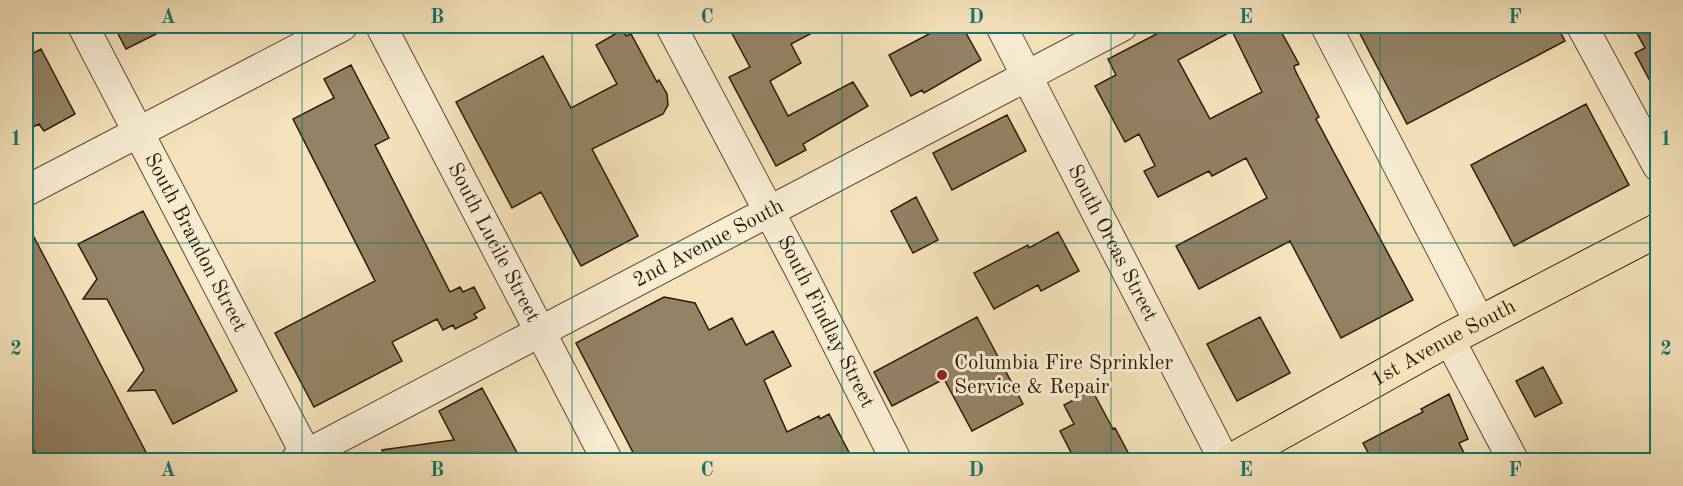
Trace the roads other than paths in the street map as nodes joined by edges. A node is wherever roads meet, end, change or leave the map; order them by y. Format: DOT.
graph roads {
  1 [pos="83,26"];
  2 [pos="342,26"];
  3 [pos="381,26"];
  4 [pos="671,26"];
  5 [pos="1001,26"];
  6 [pos="1122,26"];
  7 [pos="1326,26"];
  8 [pos="1582,26"];
  9 [pos="1027,75"];
  10 [pos="138,133"];
  11 [pos="1658,166"];
  12 [pos="26,191"];
  13 [pos="769,211"];
  14 [pos="1658,230"];
  15 [pos="1480,323"];
  16 [pos="541,332"];
  17 [pos="1449,339"];
  18 [pos="304,459"];
  19 [pos="607,460"];
  20 [pos="896,460"];
  21 [pos="1224,460"];
  22 [pos="1232,460"];
  23 [pos="1513,460"];
  1 -- 10 [label="street, South Brandon Street"];
  2 -- 10 [label="street"];
  3 -- 16 [label="street, South Lucile Street"];
  4 -- 13 [label="street, South Findlay Street"];
  5 -- 9 [label="street, South Orcas Street"];
  6 -- 9 [label="street, 2nd Avenue South"];
  7 -- 15 [label="street"];
  8 -- 11 [label="street"];
  9 -- 13 [label="street, 2nd Avenue South"];
  9 -- 21 [label="street, South Orcas Street"];
  10 -- 12 [label="street"];
  10 -- 18 [label="street, South Brandon Street"];
  13 -- 16 [label="street, 2nd Avenue South"];
  13 -- 20 [label="street, South Findlay Street"];
  14 -- 15 [label="main road, 1st Avenue South"];
  15 -- 17 [label="main road, 1st Avenue South"];
  16 -- 18 [label="street, 2nd Avenue South"];
  16 -- 19 [label="street, South Lucile Street"];
  17 -- 22 [label="main road, 1st Avenue South"];
  17 -- 23 [label="street"];
}
